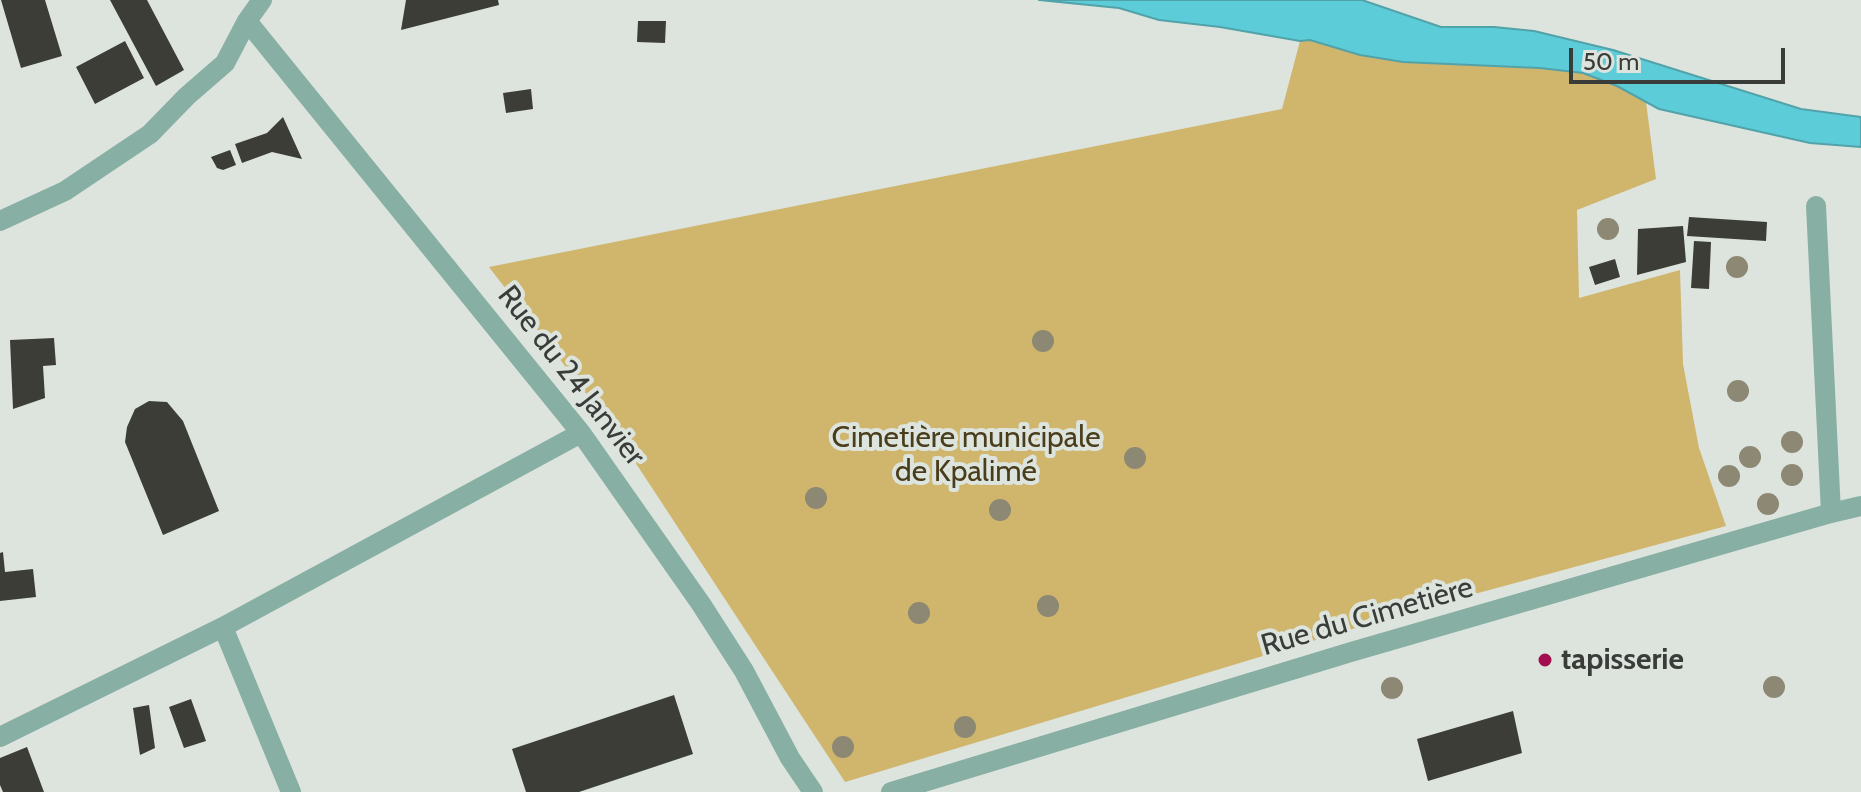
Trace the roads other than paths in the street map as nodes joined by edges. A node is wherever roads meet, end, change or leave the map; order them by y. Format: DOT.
graph roads {
  1 [pos="262,0"];
  2 [pos="247,21"];
  3 [pos="1816,206"];
  4 [pos="0,221"];
  5 [pos="581,433"];
  6 [pos="1861,506"];
  7 [pos="1831,513"];
  8 [pos="223,627"];
  9 [pos="0,737"];
  10 [pos="291,792"];
  11 [pos="813,792"];
  12 [pos="891,792"];
  1 -- 2 [label="street"];
  2 -- 4 [label="street"];
  2 -- 5 [label="street, Rue du 24 Janvier"];
  3 -- 7 [label="street"];
  5 -- 8 [label="street"];
  5 -- 11 [label="street, Rue du 24 Janvier"];
  6 -- 7 [label="street, Rue du Cimetière"];
  7 -- 12 [label="street, Rue du Cimetière"];
  8 -- 9 [label="street"];
  8 -- 10 [label="street"];
}
